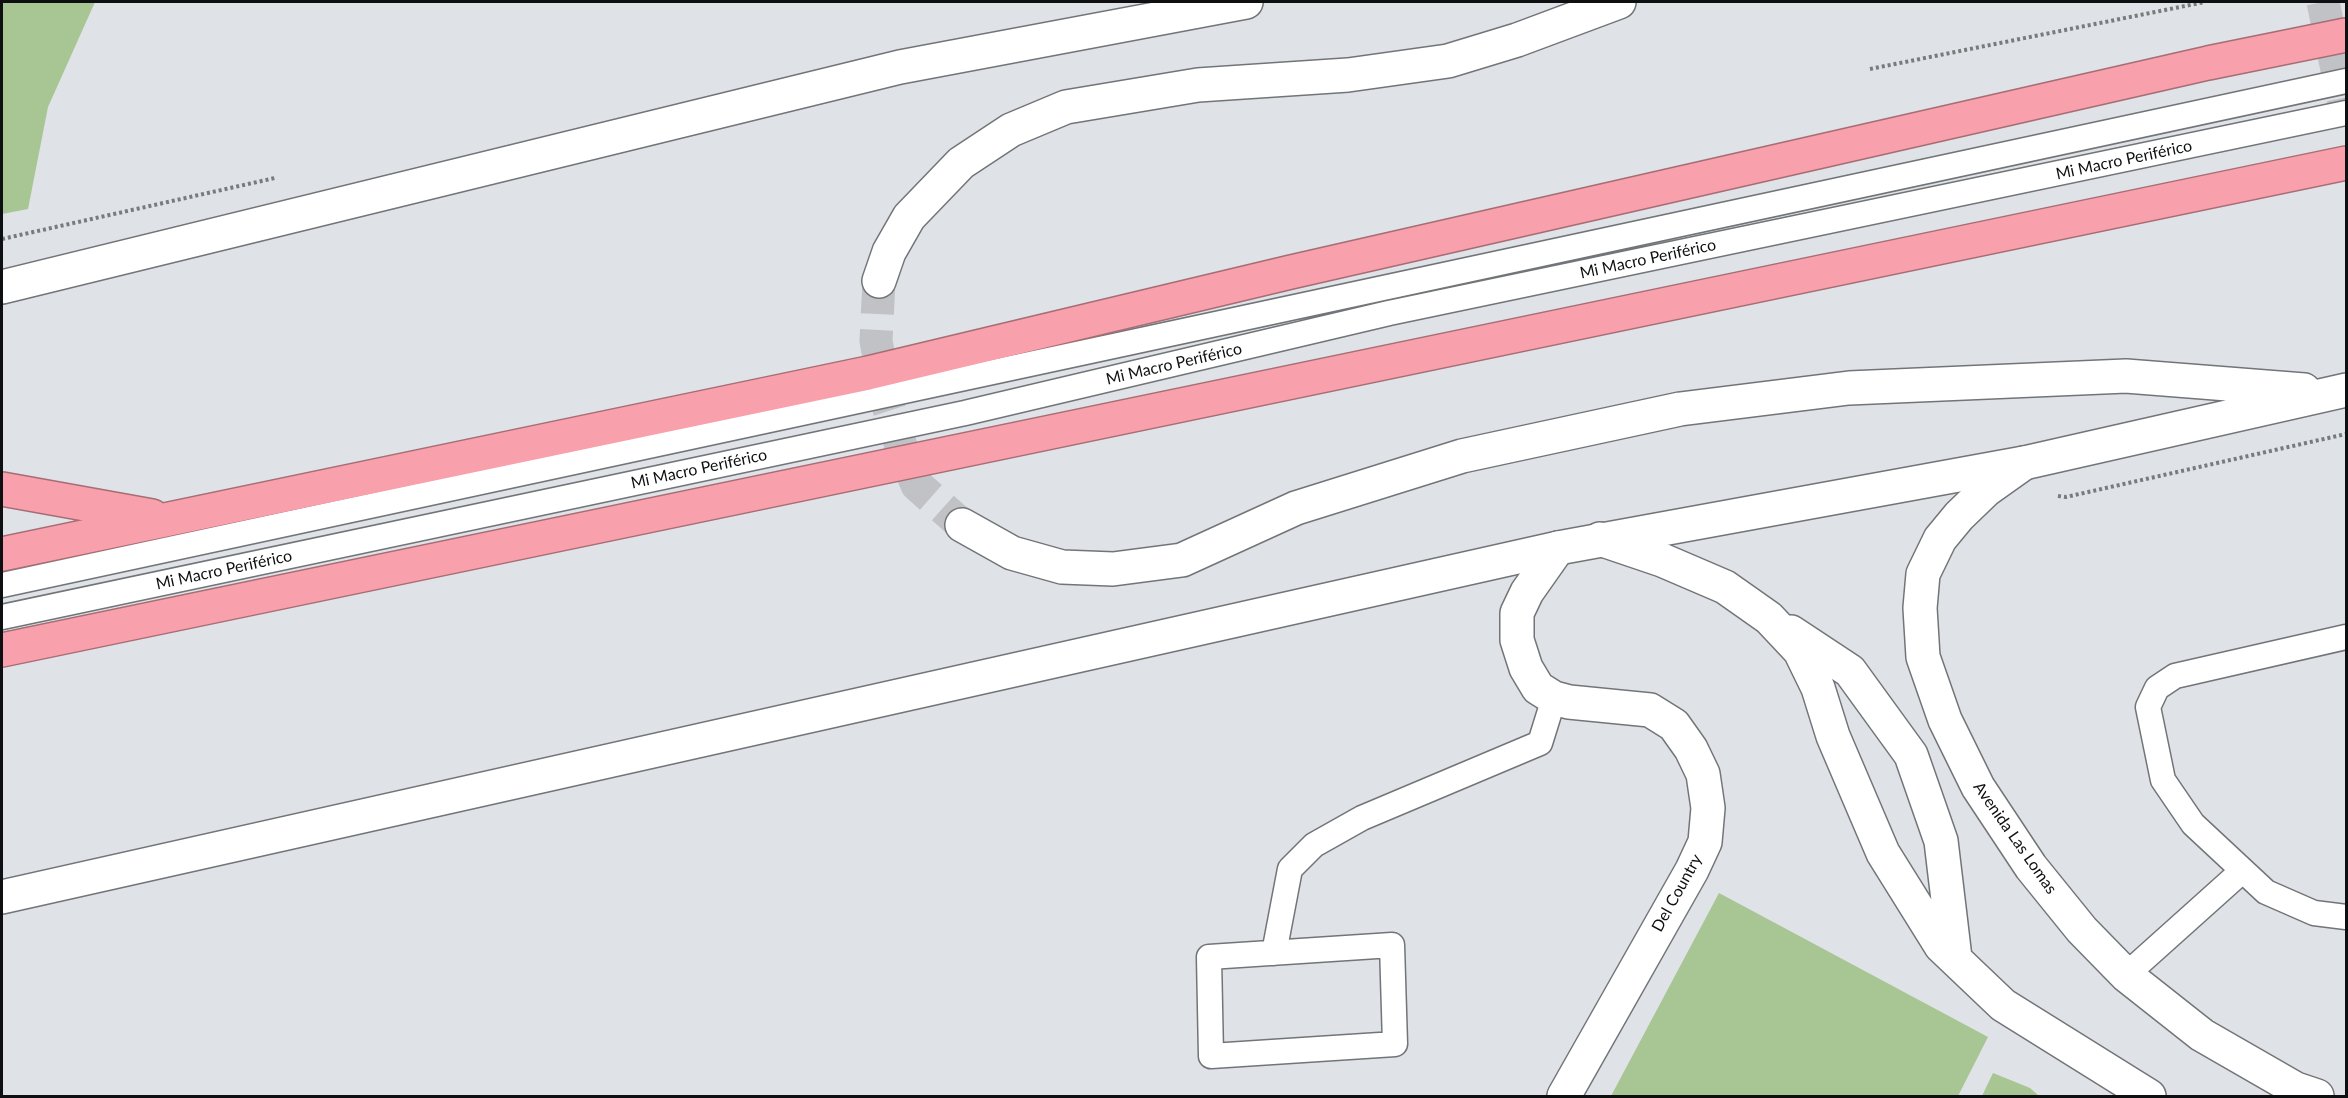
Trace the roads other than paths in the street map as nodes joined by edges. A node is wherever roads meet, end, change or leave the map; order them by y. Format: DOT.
graph roads {
  1 [pos="1246,2"];
  2 [pos="1619,2"];
  3 [pos="2346,35"];
  4 [pos="2346,81"];
  5 [pos="2346,113"];
  6 [pos="2346,163"];
  7 [pos="879,281"];
  8 [pos="2,287"];
  9 [pos="2342,391"];
  10 [pos="2024,463"];
  11 [pos="2,489"];
  12 [pos="168,519"];
  13 [pos="962,525"];
  14 [pos="1600,539"];
  15 [pos="1557,548"];
  16 [pos="2,554"];
  17 [pos="2,585"];
  18 [pos="2,617"];
  19 [pos="1769,618"];
  20 [pos="2346,637"];
  21 [pos="2,650"];
  22 [pos="1554,698"];
  23 [pos="1945,720"];
  24 [pos="1897,736"];
  25 [pos="2242,871"];
  26 [pos="2,897"];
  27 [pos="2346,917"];
  28 [pos="1274,953"];
  29 [pos="1955,960"];
  30 [pos="2126,975"];
  31 [pos="1564,1096"];
  32 [pos="2149,1096"];
  33 [pos="2318,1096"];
  1 -- 8 [label="main road"];
  2 -- 7 [label="main road"];
  3 -- 12 [label="highway"];
  4 -- 17 [label="lane, Mi Macro Periférico"];
  5 -- 18 [label="lane, Mi Macro Periférico"];
  6 -- 21 [label="highway"];
  9 -- 10 [label="main road"];
  9 -- 13 [label="main road"];
  10 -- 14 [label="main road"];
  10 -- 23 [label="main road, Avenida Las Lomas"];
  11 -- 12 [label="highway"];
  12 -- 16 [label="highway"];
  14 -- 15 [label="main road"];
  14 -- 19 [label="main road"];
  15 -- 22 [label="main road"];
  15 -- 26 [label="main road"];
  19 -- 24 [label="main road"];
  19 -- 29 [label="main road"];
  20 -- 25 [label="lane"];
  22 -- 28 [label="lane"];
  22 -- 31 [label="main road, Del Country"];
  23 -- 24 [label="main road"];
  23 -- 30 [label="main road, Avenida Las Lomas"];
  24 -- 29 [label="main road"];
  25 -- 27 [label="lane"];
  25 -- 30 [label="lane"];
  28 -- 28 [label="lane"];
  29 -- 32 [label="main road"];
  30 -- 33 [label="main road, Avenida Las Lomas"];
}
